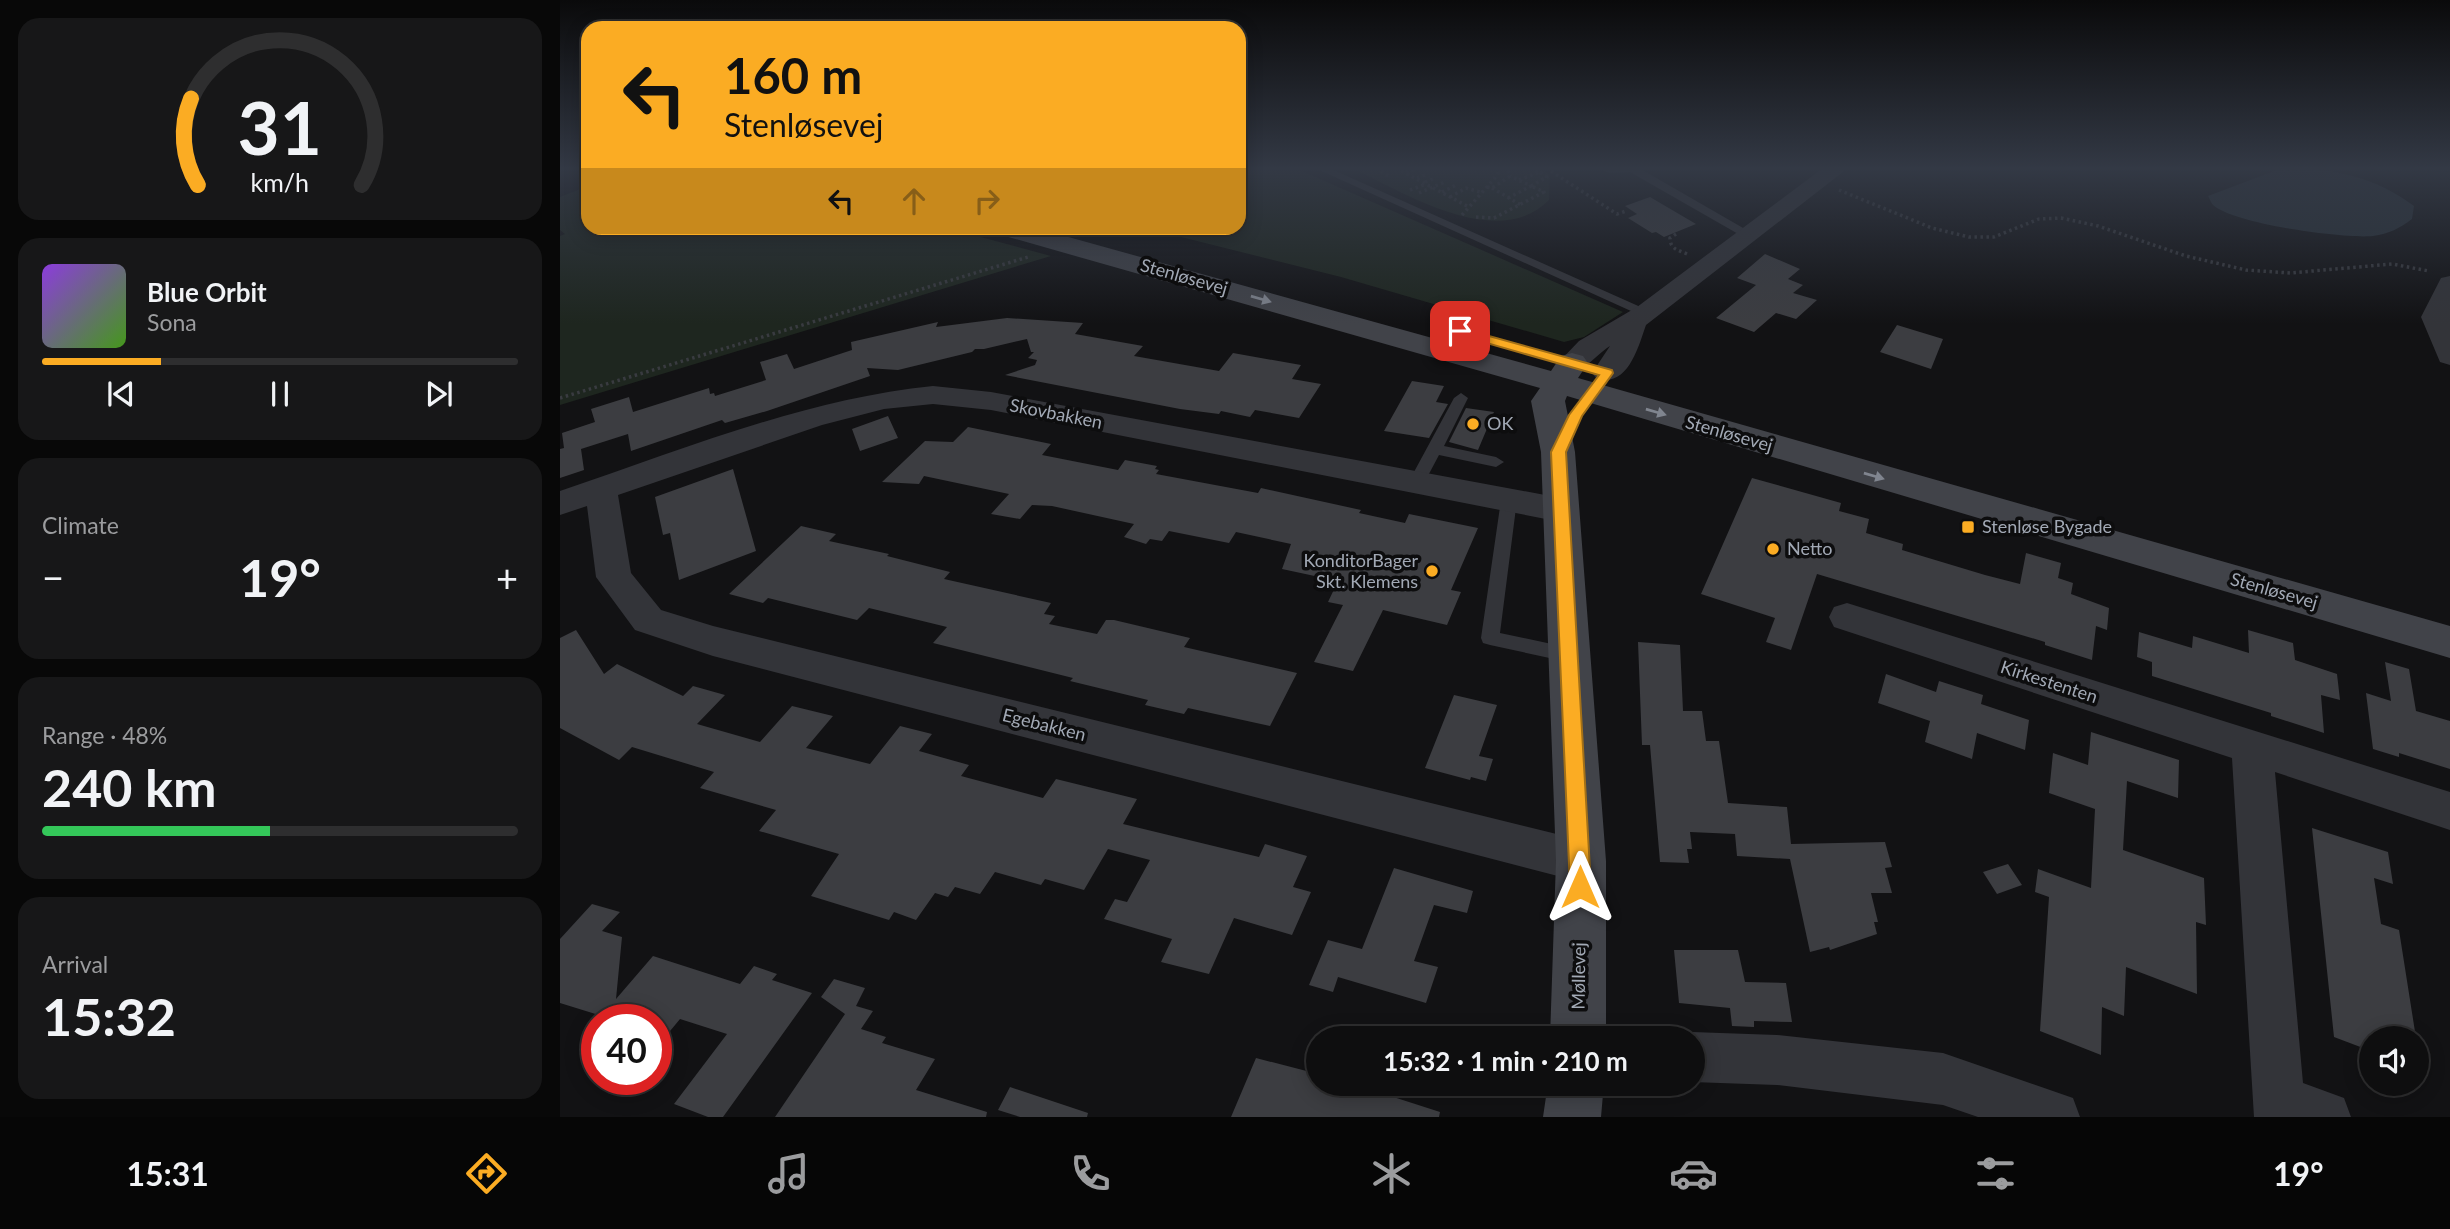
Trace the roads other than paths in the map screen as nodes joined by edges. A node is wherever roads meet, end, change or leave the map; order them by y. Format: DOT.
graph roads {
  1 [pos="1433,220"];
  2 [pos="1723,220"];
  3 [pos="1771,220"];
  4 [pos="1034,235"];
  5 [pos="1087,235"];
  6 [pos="1751,236"];
  7 [pos="2442,278"];
  8 [pos="1640,318"];
  9 [pos="2450,356"];
  10 [pos="1582,378"];
  11 [pos="1461,398"];
  12 [pos="1434,449"];
  13 [pos="1496,463"];
  14 [pos="1416,483"];
  15 [pos="601,489"];
  16 [pos="1509,500"];
  17 [pos="560,503"];
  18 [pos="1561,510"];
  19 [pos="1847,617"];
  20 [pos="2450,625"];
  21 [pos="2450,642"];
  22 [pos="1569,654"];
  23 [pos="2252,747"];
  24 [pos="2450,811"];
  25 [pos="1581,861"];
  26 [pos="1578,1026"];
  27 [pos="1705,1057"];
  28 [pos="1574,1096"];
  29 [pos="2295,1111"];
  30 [pos="1572,1117"];
  31 [pos="2054,1117"];
  1 -- 8 [label="lane"];
  2 -- 6 [label="lane"];
  3 -- 6 [label="street"];
  4 -- 10 [label="street, Stenløsevej, one-way"];
  5 -- 10 [label="street, Stenløsevej"];
  6 -- 8 [label="street"];
  7 -- 9 [label="street"];
  8 -- 10 [label="street"];
  10 -- 18 [label="street, Møllevej"];
  10 -- 20 [label="street, Stenløsevej"];
  10 -- 21 [label="street, Stenløsevej, one-way"];
  11 -- 12 [label="lane"];
  12 -- 13 [label="lane"];
  12 -- 14 [label="lane"];
  14 -- 15 [label="street, Skovbakken"];
  14 -- 16 [label="street, Skovbakken"];
  15 -- 17 [label="street, Skovbakken"];
  15 -- 25 [label="street, Egebakken"];
  16 -- 18 [label="street, Skovbakken"];
  16 -- 22 [label="lane"];
  18 -- 22 [label="street, Møllevej"];
  19 -- 23 [label="street, Kirkestenten"];
  22 -- 25 [label="street, Møllevej"];
  23 -- 24 [label="street, Kirkestenten"];
  23 -- 29 [label="street"];
  25 -- 26 [label="street, Møllevej"];
  27 -- 31 [label="street"];
  28 -- 30 [label="street"];
}
